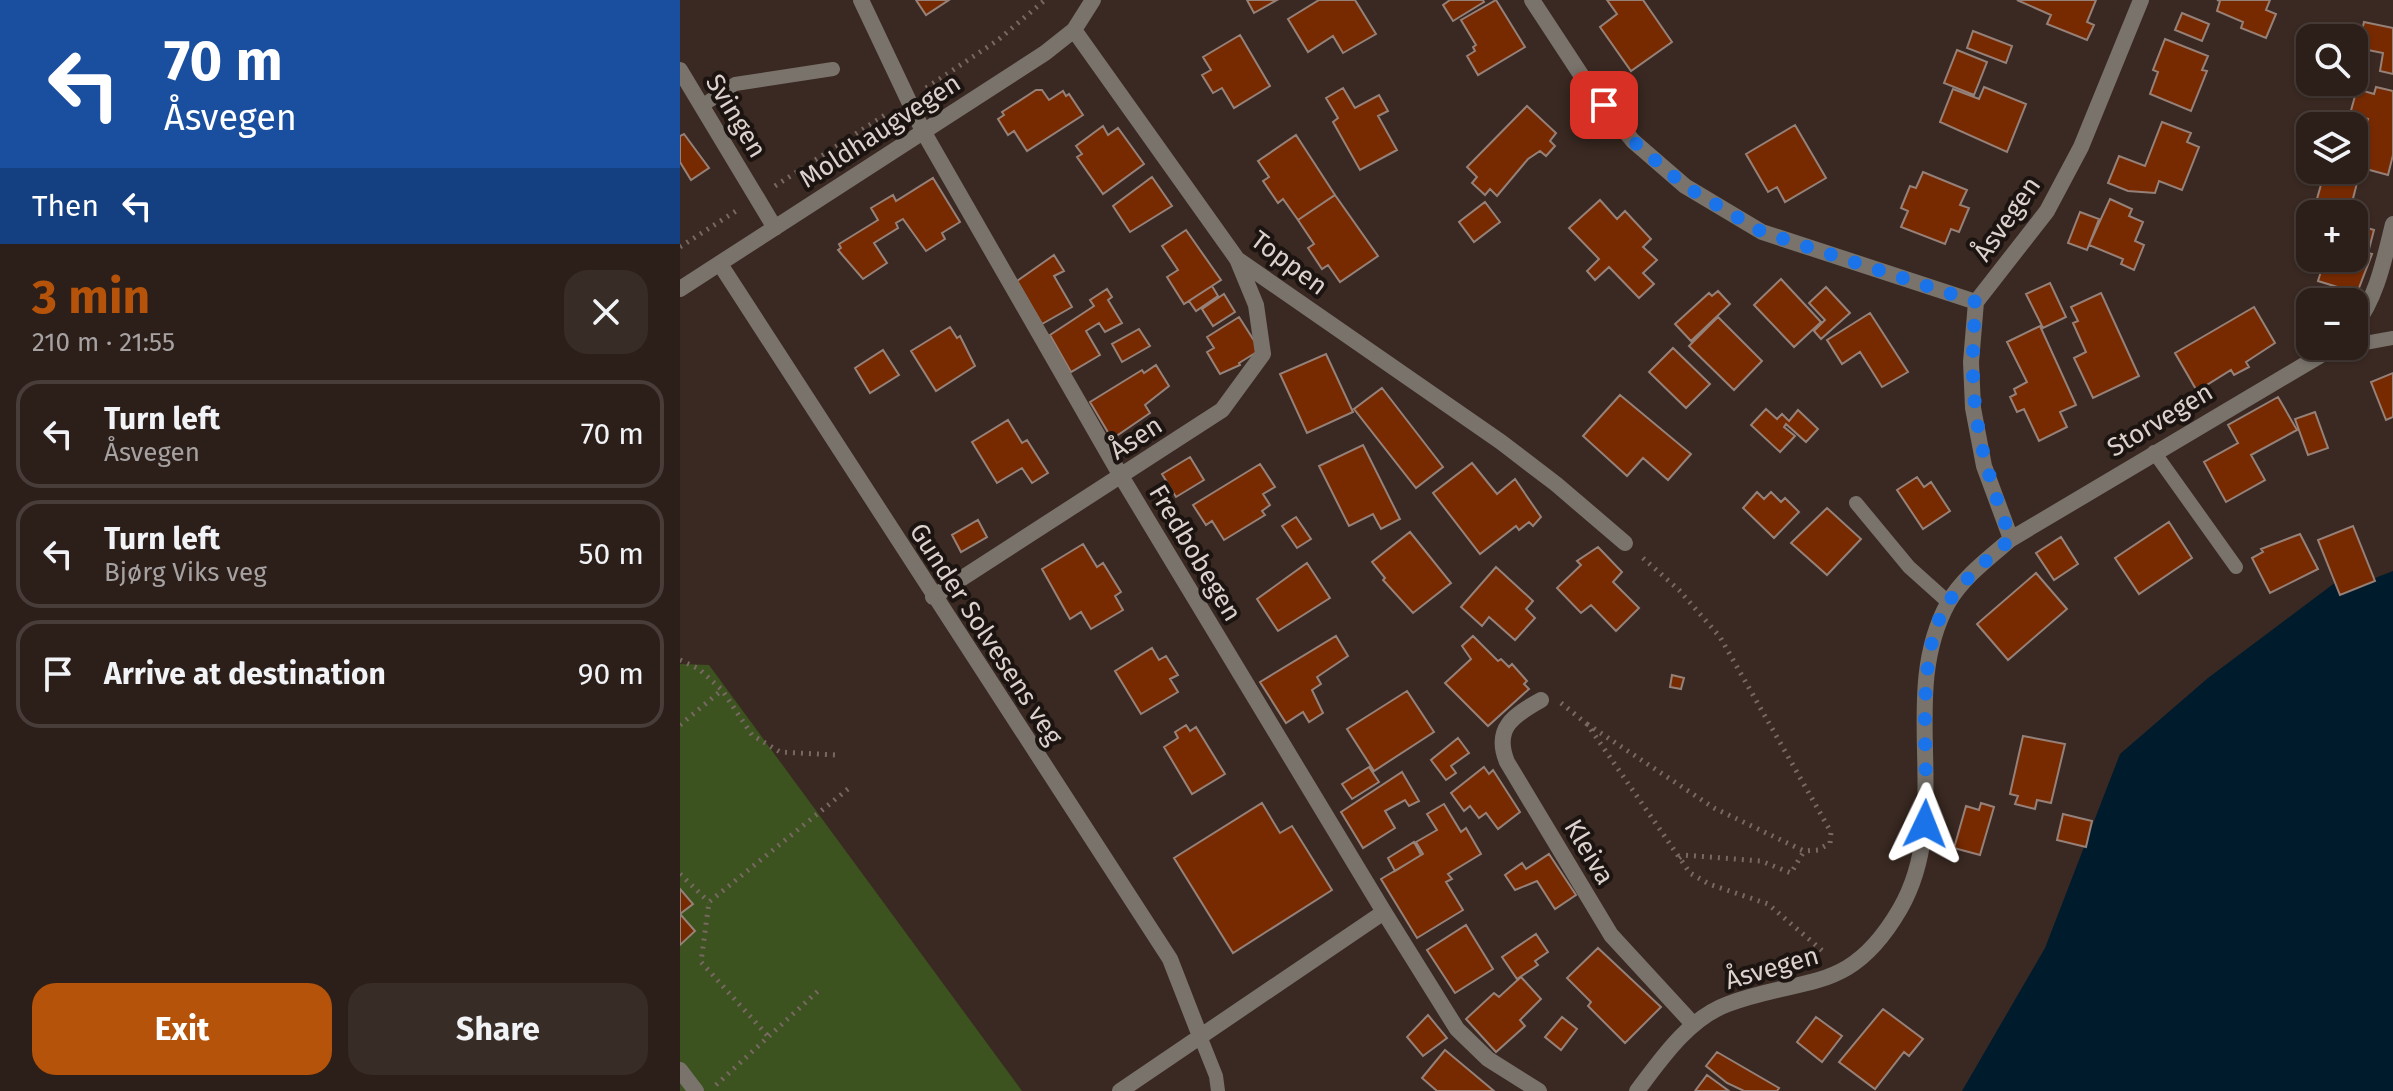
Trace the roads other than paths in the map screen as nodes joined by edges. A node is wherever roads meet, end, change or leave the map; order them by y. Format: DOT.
graph roads {
  1 [pos="861,0"];
  2 [pos="1093,0"];
  3 [pos="1532,0"];
  4 [pos="2141,0"];
  5 [pos="1074,30"];
  6 [pos="833,69"];
  7 [pos="680,70"];
  8 [pos="703,105"];
  9 [pos="923,131"];
  10 [pos="2393,224"];
  11 [pos="775,228"];
  12 [pos="1237,259"];
  13 [pos="720,264"];
  14 [pos="680,289"];
  15 [pos="1976,302"];
  16 [pos="2368,306"];
  17 [pos="2393,338"];
  18 [pos="2368,342"];
  19 [pos="2312,360"];
  20 [pos="2154,452"];
  21 [pos="1121,476"];
  22 [pos="1856,503"];
  23 [pos="2011,539"];
  24 [pos="1625,543"];
  25 [pos="2236,567"];
  26 [pos="933,597"];
  27 [pos="1948,602"];
  28 [pos="1541,700"];
  29 [pos="1384,912"];
  30 [pos="1693,1024"];
  31 [pos="1200,1036"];
  32 [pos="680,1070"];
  33 [pos="696,1091"];
  34 [pos="1120,1091"];
  35 [pos="1218,1091"];
  36 [pos="1539,1091"];
  37 [pos="1637,1091"];
  1 -- 9 [label="street, Fredbobegen"];
  2 -- 5 [label="street, Moldhaugvegen"];
  3 -- 15 [label="street"];
  4 -- 15 [label="street, Åsvegen"];
  5 -- 9 [label="street, Moldhaugvegen"];
  5 -- 12 [label="street, Toppen"];
  6 -- 8 [label="lane"];
  7 -- 8 [label="street, Svingen"];
  8 -- 11 [label="street, Svingen"];
  9 -- 11 [label="street, Moldhaugvegen"];
  9 -- 21 [label="street, Fredbobegen"];
  10 -- 16 [label="street"];
  11 -- 13 [label="street, Moldhaugvegen"];
  12 -- 21 [label="street, Åsen"];
  12 -- 24 [label="street, Toppen"];
  13 -- 14 [label="street, Moldhaugvegen"];
  13 -- 26 [label="street, Gunder Solvesens veg"];
  15 -- 23 [label="street, Åsvegen"];
  17 -- 18 [label="lane"];
  19 -- 20 [label="street, Storvegen"];
  20 -- 23 [label="street, Storvegen"];
  20 -- 25 [label="lane"];
  21 -- 26 [label="street, Åsen"];
  21 -- 29 [label="street, Fredbobegen"];
  22 -- 27 [label="lane"];
  23 -- 27 [label="street, Åsvegen"];
  26 -- 31 [label="street, Gunder Solvesens veg"];
  27 -- 30 [label="street, Åsvegen"];
  28 -- 30 [label="street, Kleiva"];
  29 -- 31 [label="street"];
  29 -- 36 [label="street, Fredbobegen"];
  30 -- 37 [label="street, Åsvegen"];
  31 -- 34 [label="street"];
  31 -- 35 [label="lane"];
  32 -- 33 [label="street"];
}
